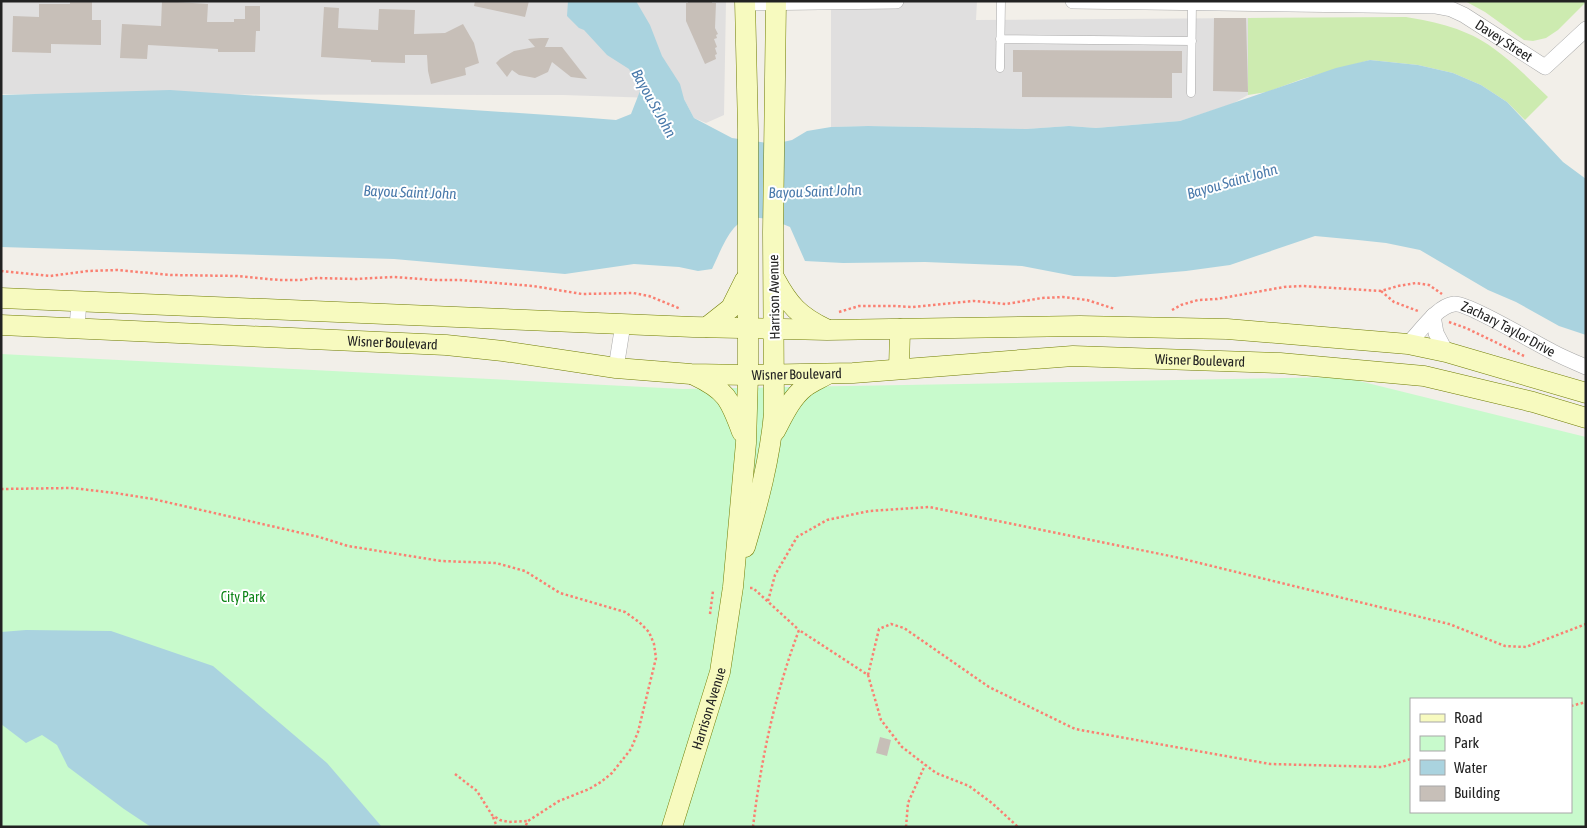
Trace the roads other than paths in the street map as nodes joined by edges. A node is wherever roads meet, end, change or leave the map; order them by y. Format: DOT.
graph roads {
  1 [pos="896,1"];
  2 [pos="1002,1"];
  3 [pos="1073,1"];
  4 [pos="745,2"];
  5 [pos="776,2"];
  6 [pos="1192,2"];
  7 [pos="1226,2"];
  8 [pos="1276,2"];
  9 [pos="1586,29"];
  10 [pos="1000,39"];
  11 [pos="1192,41"];
  12 [pos="1000,68"];
  13 [pos="1191,93"];
  14 [pos="747,276"];
  15 [pos="774,277"];
  16 [pos="1,298"];
  17 [pos="79,301"];
  18 [pos="1433,316"];
  19 [pos="623,324"];
  20 [pos="1,325"];
  21 [pos="707,327"];
  22 [pos="77,328"];
  23 [pos="748,328"];
  24 [pos="774,329"];
  25 [pos="900,329"];
  26 [pos="827,330"];
  27 [pos="1282,334"];
  28 [pos="1408,344"];
  29 [pos="1446,352"];
  30 [pos="1280,363"];
  31 [pos="1586,367"];
  32 [pos="616,368"];
  33 [pos="899,369"];
  34 [pos="691,374"];
  35 [pos="775,374"];
  36 [pos="828,374"];
  37 [pos="748,375"];
  38 [pos="1586,392"];
  39 [pos="1586,418"];
  40 [pos="772,438"];
  41 [pos="746,443"];
  42 [pos="733,587"];
  43 [pos="672,827"];
  1 -- 5 [label="street"];
  2 -- 10 [label="lane"];
  3 -- 6 [label="street, Davey Street"];
  4 -- 5 [label="street"];
  4 -- 14 [label="street, Harrison Avenue"];
  5 -- 15 [label="street, Harrison Avenue"];
  6 -- 7 [label="street, Davey Street"];
  6 -- 11 [label="lane"];
  7 -- 8 [label="street, Davey Street"];
  8 -- 9 [label="street, Davey Street"];
  10 -- 11 [label="lane"];
  10 -- 12 [label="lane"];
  11 -- 13 [label="lane"];
  14 -- 21 [label="street"];
  14 -- 23 [label="street, Harrison Avenue"];
  15 -- 24 [label="street, Harrison Avenue"];
  15 -- 26 [label="street"];
  16 -- 17 [label="street, Wisner Boulevard"];
  17 -- 19 [label="street, Wisner Boulevard"];
  17 -- 22 [label="street"];
  18 -- 28 [label="street, Zachary Taylor Drive"];
  18 -- 29 [label="street"];
  18 -- 31 [label="street, Zachary Taylor Drive"];
  19 -- 21 [label="street, Wisner Boulevard"];
  19 -- 32 [label="street"];
  20 -- 22 [label="street, Wisner Boulevard"];
  21 -- 23 [label="street, Wisner Boulevard"];
  22 -- 32 [label="street, Wisner Boulevard"];
  23 -- 24 [label="street, Wisner Boulevard"];
  23 -- 37 [label="street, Harrison Avenue"];
  24 -- 26 [label="street, Wisner Boulevard"];
  24 -- 35 [label="street, Harrison Avenue"];
  25 -- 26 [label="street, Wisner Boulevard"];
  25 -- 27 [label="street, Wisner Boulevard"];
  25 -- 33 [label="street"];
  27 -- 28 [label="street, Wisner Boulevard"];
  27 -- 30 [label="street"];
  28 -- 29 [label="street, Wisner Boulevard"];
  29 -- 38 [label="street, Wisner Boulevard"];
  30 -- 33 [label="street, Wisner Boulevard"];
  30 -- 39 [label="street, Wisner Boulevard"];
  32 -- 34 [label="street, Wisner Boulevard"];
  33 -- 36 [label="street, Wisner Boulevard"];
  34 -- 37 [label="street, Wisner Boulevard"];
  34 -- 41 [label="street"];
  35 -- 36 [label="street, Wisner Boulevard"];
  35 -- 37 [label="street, Wisner Boulevard"];
  35 -- 40 [label="street, Harrison Avenue"];
  36 -- 40 [label="street"];
  37 -- 41 [label="street, Harrison Avenue"];
  40 -- 42 [label="street, Harrison Avenue"];
  41 -- 42 [label="street, Harrison Avenue"];
  42 -- 43 [label="street, Harrison Avenue"];
}
